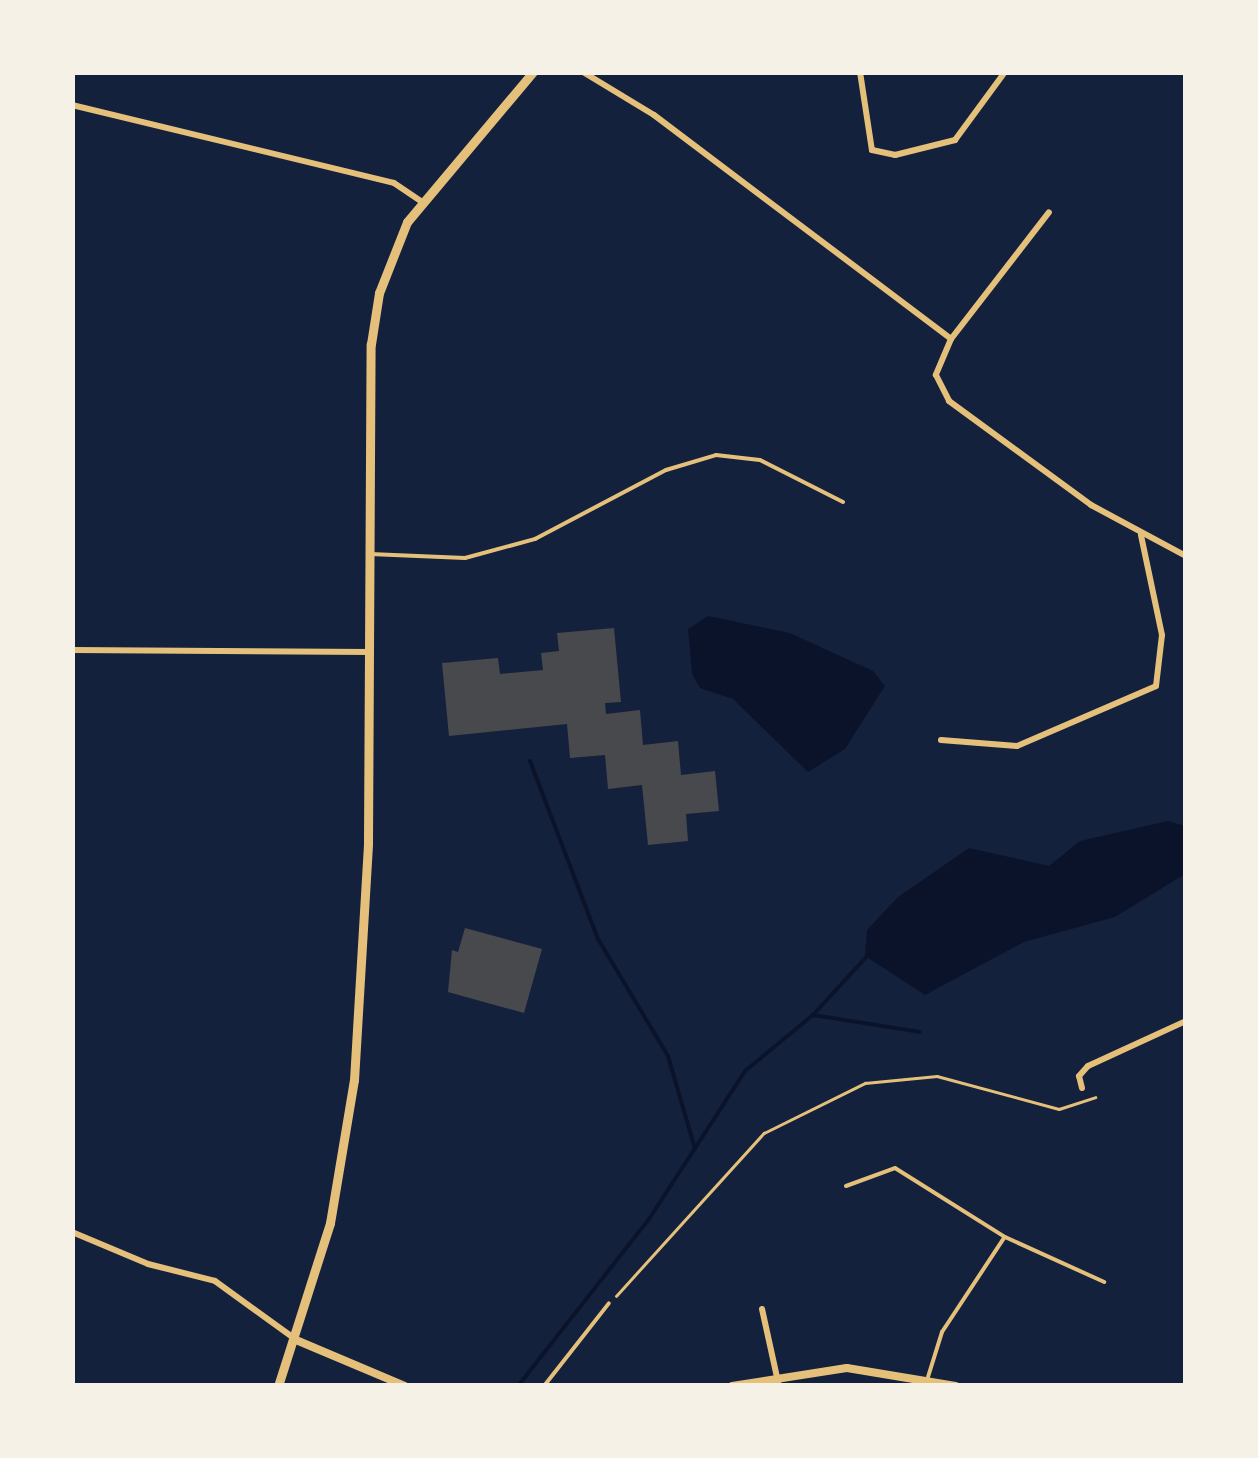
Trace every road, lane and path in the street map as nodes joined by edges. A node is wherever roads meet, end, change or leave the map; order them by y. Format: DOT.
graph roads {
  1 [pos="533,72"];
  2 [pos="583,72"];
  3 [pos="775,72"];
  4 [pos="801,72"];
  5 [pos="860,72"];
  6 [pos="1005,72"];
  7 [pos="72,105"];
  8 [pos="422,202"];
  9 [pos="1049,212"];
  10 [pos="951,338"];
  11 [pos="843,502"];
  12 [pos="1141,535"];
  13 [pos="370,554"];
  14 [pos="1186,556"];
  15 [pos="72,650"];
  16 [pos="370,652"];
  17 [pos="940,740"];
  18 [pos="1186,1021"];
  19 [pos="1082,1088"];
  20 [pos="1095,1096"];
  21 [pos="846,1186"];
  22 [pos="72,1232"];
  23 [pos="1005,1237"];
  24 [pos="1104,1282"];
  25 [pos="610,1303"];
  26 [pos="762,1309"];
  27 [pos="296,1340"];
  28 [pos="776,1374"];
  29 [pos="928,1377"];
  30 [pos="278,1386"];
  31 [pos="406,1386"];
  32 [pos="544,1386"];
  33 [pos="732,1386"];
  34 [pos="779,1386"];
  35 [pos="956,1386"];
  1 -- 8 [label="main road"];
  2 -- 10 [label="street"];
  3 -- 4 [label="street"];
  5 -- 6 [label="street"];
  7 -- 8 [label="street"];
  8 -- 13 [label="main road"];
  9 -- 10 [label="street"];
  10 -- 12 [label="street"];
  11 -- 13 [label="lane"];
  12 -- 14 [label="street"];
  12 -- 17 [label="street"];
  13 -- 16 [label="main road"];
  15 -- 16 [label="street"];
  16 -- 27 [label="main road"];
  18 -- 19 [label="street"];
  20 -- 25 [label="path"];
  21 -- 23 [label="lane"];
  22 -- 27 [label="street"];
  23 -- 24 [label="lane"];
  23 -- 29 [label="lane"];
  25 -- 32 [label="lane"];
  26 -- 28 [label="street"];
  27 -- 30 [label="main road"];
  27 -- 31 [label="street"];
  28 -- 29 [label="street"];
  28 -- 33 [label="street"];
  28 -- 34 [label="street"];
  29 -- 35 [label="street"];
}
